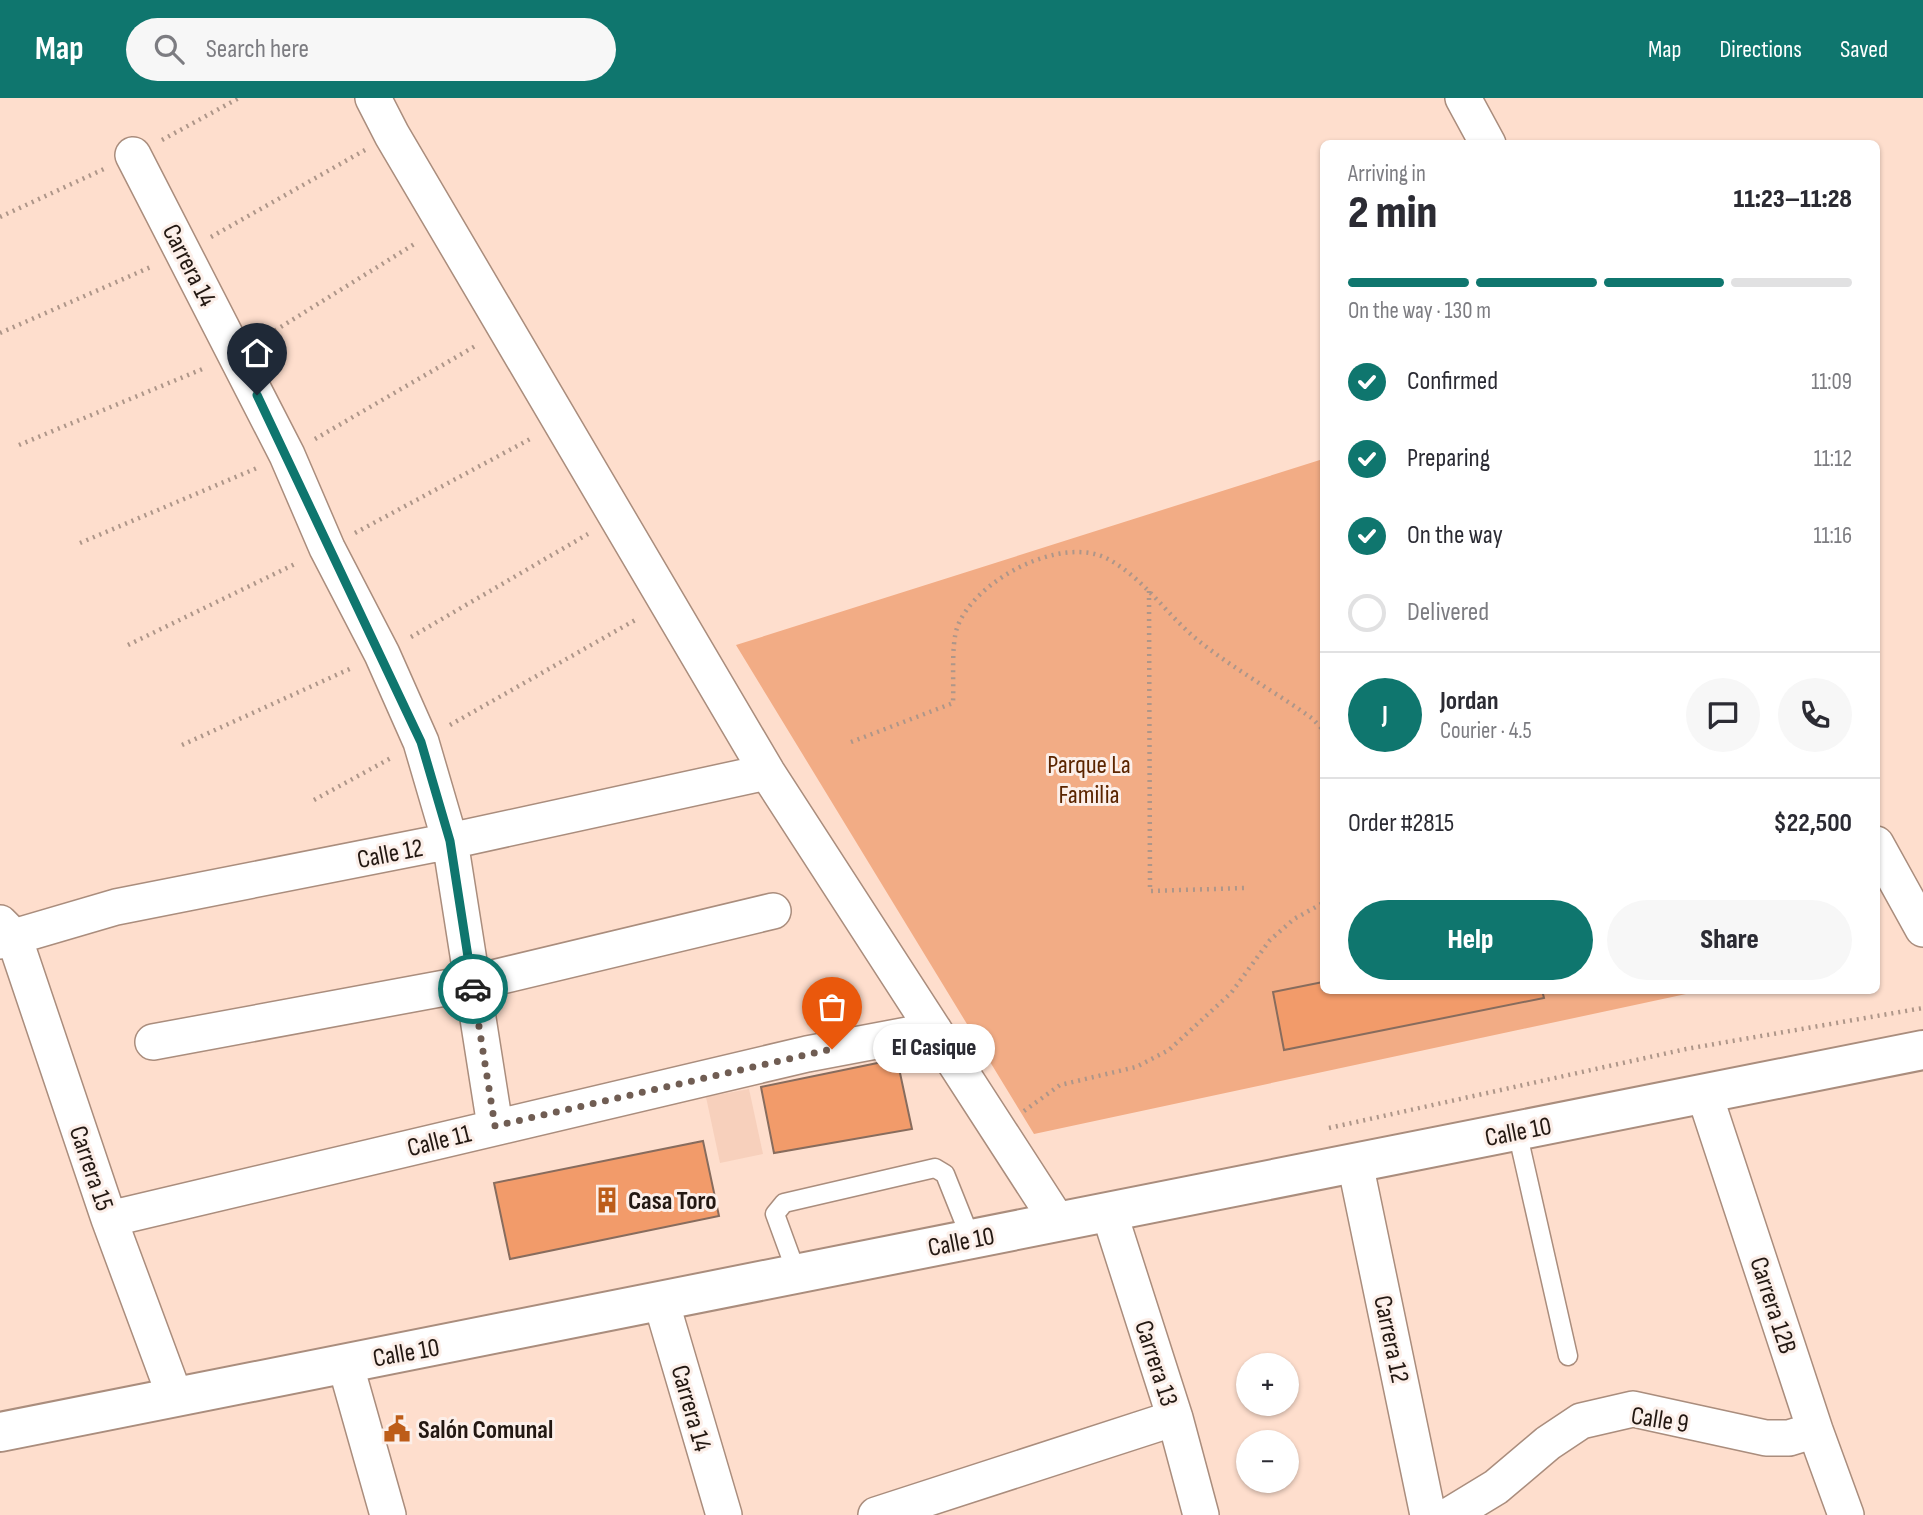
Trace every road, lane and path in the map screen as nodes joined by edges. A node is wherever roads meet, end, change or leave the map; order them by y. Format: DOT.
graph roads {
  1 [pos="373,98"];
  2 [pos="1463,98"];
  3 [pos="1486,140"];
  4 [pos="133,155"];
  5 [pos="1149,590"];
  6 [pos="667,602"];
  7 [pos="1320,727"];
  8 [pos="421,742"];
  9 [pos="851,742"];
  10 [pos="768,772"];
  11 [pos="314,800"];
  12 [pos="450,841"];
  13 [pos="1880,851"];
  14 [pos="1245,888"];
  15 [pos="1320,905"];
  16 [pos="773,911"];
  17 [pos="1923,929"];
  18 [pos="5,934"];
  19 [pos="472,983"];
  20 [pos="934,1030"];
  21 [pos="153,1042"];
  22 [pos="1923,1050"];
  23 [pos="1704,1093"];
  24 [pos="495,1126"];
  25 [pos="1517,1130"];
  26 [pos="1000,1133"];
  27 [pos="1355,1163"];
  28 [pos="1109,1212"];
  29 [pos="109,1220"];
  30 [pos="1058,1222"];
  31 [pos="971,1239"];
  32 [pos="797,1274"];
  33 [pos="661,1301"];
  34 [pos="1568,1356"];
  35 [pos="345,1363"];
  36 [pos="175,1397"];
  37 [pos="1175,1418"];
  38 [pos="1815,1430"];
  39 [pos="0,1432"];
  40 [pos="388,1515"];
  41 [pos="723,1515"];
  42 [pos="876,1515"];
  43 [pos="1201,1515"];
  44 [pos="1429,1515"];
  45 [pos="1450,1515"];
  46 [pos="1846,1515"];
  1 -- 6 [label="street"];
  2 -- 3 [label="street"];
  4 -- 8 [label="street, Carrera 14"];
  5 -- 7 [label="path"];
  5 -- 9 [label="path"];
  5 -- 14 [label="path"];
  6 -- 8 [label="path"];
  6 -- 10 [label="street"];
  8 -- 11 [label="path"];
  8 -- 12 [label="street, Carrera 14"];
  10 -- 12 [label="street, Calle 12"];
  10 -- 20 [label="street"];
  12 -- 18 [label="street, Calle 12"];
  12 -- 19 [label="street, Carrera 14"];
  13 -- 17 [label="street"];
  15 -- 26 [label="path"];
  16 -- 19 [label="street"];
  18 -- 29 [label="street, Carrera 15"];
  19 -- 21 [label="street"];
  19 -- 24 [label="street, Carrera 14"];
  20 -- 24 [label="street, Calle 11"];
  20 -- 26 [label="street"];
  22 -- 23 [label="street, Calle 10"];
  23 -- 25 [label="street, Calle 10"];
  23 -- 38 [label="street, Carrera 12B"];
  24 -- 29 [label="street, Calle 11"];
  25 -- 27 [label="street, Calle 10"];
  25 -- 34 [label="lane"];
  26 -- 30 [label="street"];
  27 -- 28 [label="street, Calle 10"];
  27 -- 44 [label="street, Carrera 12"];
  28 -- 30 [label="street, Calle 10"];
  28 -- 37 [label="street, Carrera 13"];
  29 -- 36 [label="street, Carrera 15"];
  30 -- 31 [label="street, Calle 10"];
  31 -- 32 [label="street, Calle 10"];
  31 -- 32 [label="lane"];
  32 -- 33 [label="street, Calle 10"];
  33 -- 35 [label="street, Calle 10"];
  33 -- 41 [label="street, Carrera 14"];
  35 -- 36 [label="street, Calle 10"];
  35 -- 40 [label="street"];
  36 -- 39 [label="street, Calle 10"];
  37 -- 42 [label="street"];
  37 -- 43 [label="street, Carrera 13"];
  38 -- 45 [label="street, Calle 9"];
  38 -- 46 [label="street, Carrera 12B"];
}
